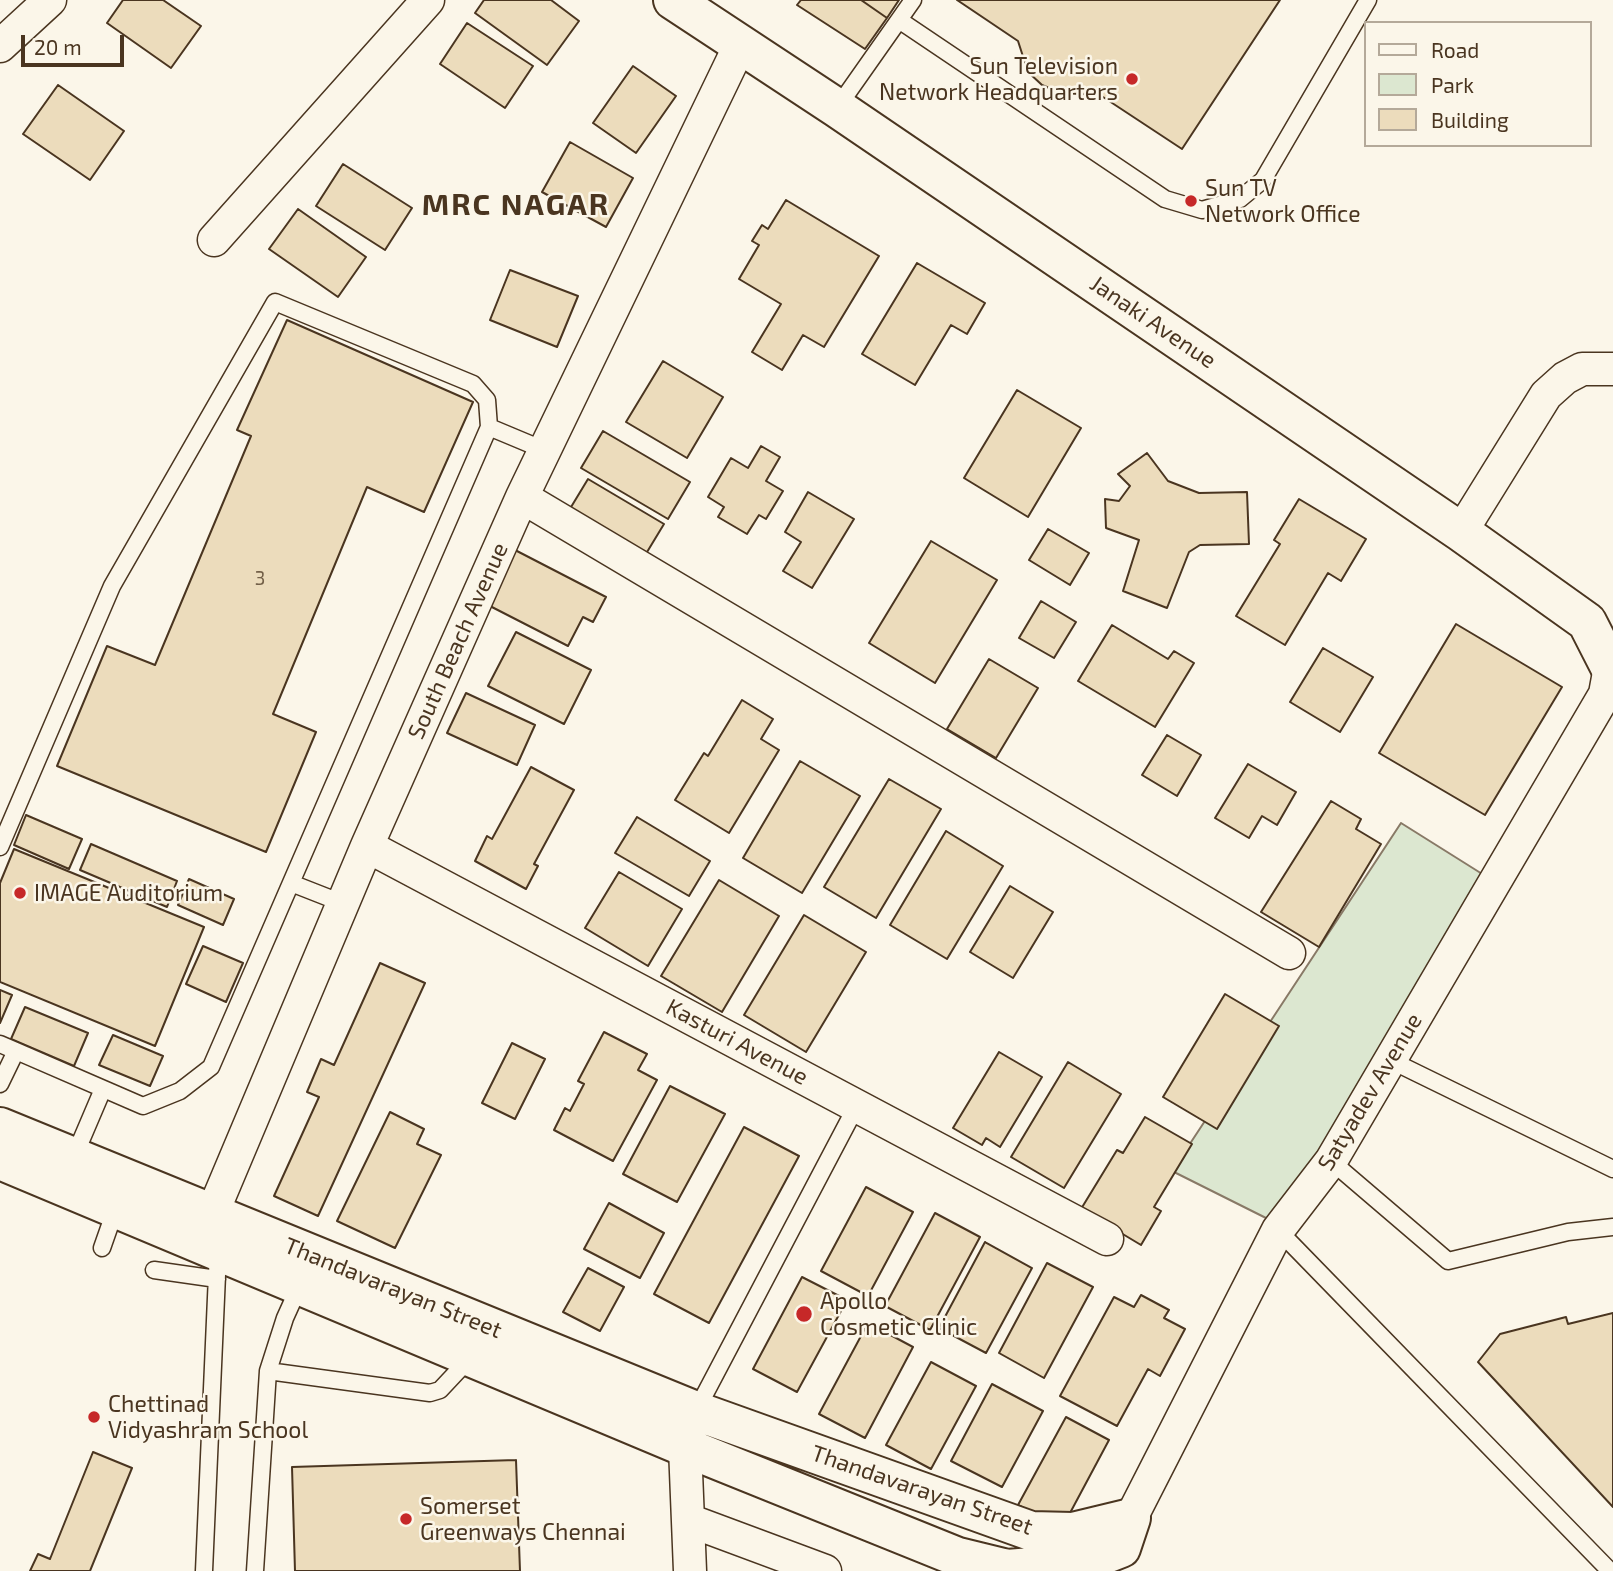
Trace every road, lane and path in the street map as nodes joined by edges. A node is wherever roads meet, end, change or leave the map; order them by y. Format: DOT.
graph roads {
  1 [pos="50,0"];
  2 [pos="428,0"];
  3 [pos="673,0"];
  4 [pos="913,0"];
  5 [pos="1368,0"];
  6 [pos="899,20"];
  7 [pos="740,44"];
  8 [pos="0,46"];
  9 [pos="838,108"];
  10 [pos="214,240"];
  11 [pos="1613,369"];
  12 [pos="489,427"];
  13 [pos="544,450"];
  14 [pos="522,497"];
  15 [pos="1461,532"];
  16 [pos="1609,686"];
  17 [pos="367,846"];
  18 [pos="0,848"];
  19 [pos="291,883"];
  20 [pos="342,903"];
  21 [pos="1290,953"];
  22 [pos="0,1044"];
  23 [pos="16,1052"];
  24 [pos="1390,1060"];
  25 [pos="0,1084"];
  26 [pos="103,1089"];
  27 [pos="857,1105"];
  28 [pos="0,1127"];
  29 [pos="74,1157"];
  30 [pos="0,1160"];
  31 [pos="1331,1161"];
  32 [pos="1613,1169"];
  33 [pos="116,1208"];
  34 [pos="1613,1227"];
  35 [pos="1278,1230"];
  36 [pos="1107,1239"];
  37 [pos="215,1247"];
  38 [pos="102,1248"];
  39 [pos="154,1270"];
  40 [pos="299,1287"];
  41 [pos="471,1357"];
  42 [pos="268,1371"];
  43 [pos="696,1411"];
  44 [pos="684,1447"];
  45 [pos="1130,1518"];
  46 [pos="688,1520"];
  47 [pos="772,1562"];
  48 [pos="1007,1570"];
  49 [pos="204,1571"];
  50 [pos="255,1571"];
  51 [pos="690,1571"];
  52 [pos="825,1571"];
  53 [pos="1609,1571"];
  1 -- 8 [label="street"];
  2 -- 10 [label="street"];
  3 -- 7 [label="street, Janaki Avenue"];
  4 -- 6 [label="lane"];
  5 -- 6 [label="lane"];
  6 -- 9 [label="lane"];
  7 -- 9 [label="street, Janaki Avenue"];
  7 -- 13 [label="street, South Beach Avenue"];
  9 -- 15 [label="street, Janaki Avenue"];
  11 -- 15 [label="street"];
  12 -- 13 [label="lane"];
  12 -- 18 [label="lane"];
  12 -- 19 [label="lane"];
  13 -- 14 [label="street, South Beach Avenue"];
  14 -- 17 [label="street, South Beach Avenue"];
  14 -- 21 [label="street"];
  15 -- 16 [label="street, Janaki Avenue"];
  16 -- 24 [label="street, Satyadev Avenue"];
  17 -- 20 [label="street, South Beach Avenue"];
  17 -- 27 [label="street, Kasturi Avenue"];
  19 -- 20 [label="lane"];
  19 -- 26 [label="lane"];
  20 -- 37 [label="street, South Beach Avenue"];
  22 -- 23 [label="lane"];
  23 -- 25 [label="lane"];
  23 -- 26 [label="lane"];
  24 -- 31 [label="street, Satyadev Avenue"];
  24 -- 32 [label="lane"];
  26 -- 29 [label="lane"];
  27 -- 36 [label="street, Kasturi Avenue"];
  27 -- 43 [label="lane"];
  28 -- 29 [label="street, Thandavarayan Street"];
  29 -- 37 [label="street, Thandavarayan Street"];
  30 -- 33 [label="street, Thandavarayan Street"];
  31 -- 34 [label="lane"];
  31 -- 35 [label="street, Satyadev Avenue"];
  33 -- 37 [label="street, Thandavarayan Street"];
  33 -- 38 [label="lane"];
  35 -- 45 [label="street, Satyadev Avenue"];
  35 -- 53 [label="lane"];
  37 -- 39 [label="lane"];
  37 -- 40 [label="street, Thandavarayan Street"];
  37 -- 43 [label="street, Thandavarayan Street"];
  37 -- 49 [label="lane"];
  40 -- 41 [label="street, Thandavarayan Street"];
  40 -- 42 [label="lane"];
  41 -- 42 [label="lane"];
  41 -- 44 [label="street, Thandavarayan Street"];
  42 -- 50 [label="lane"];
  43 -- 44 [label="street"];
  43 -- 45 [label="street, Thandavarayan Street"];
  44 -- 46 [label="street"];
  44 -- 48 [label="street, Thandavarayan Street"];
  45 -- 48 [label="street, Thandavarayan Street"];
  46 -- 47 [label="street"];
  46 -- 51 [label="street"];
  47 -- 52 [label="street"];
}
